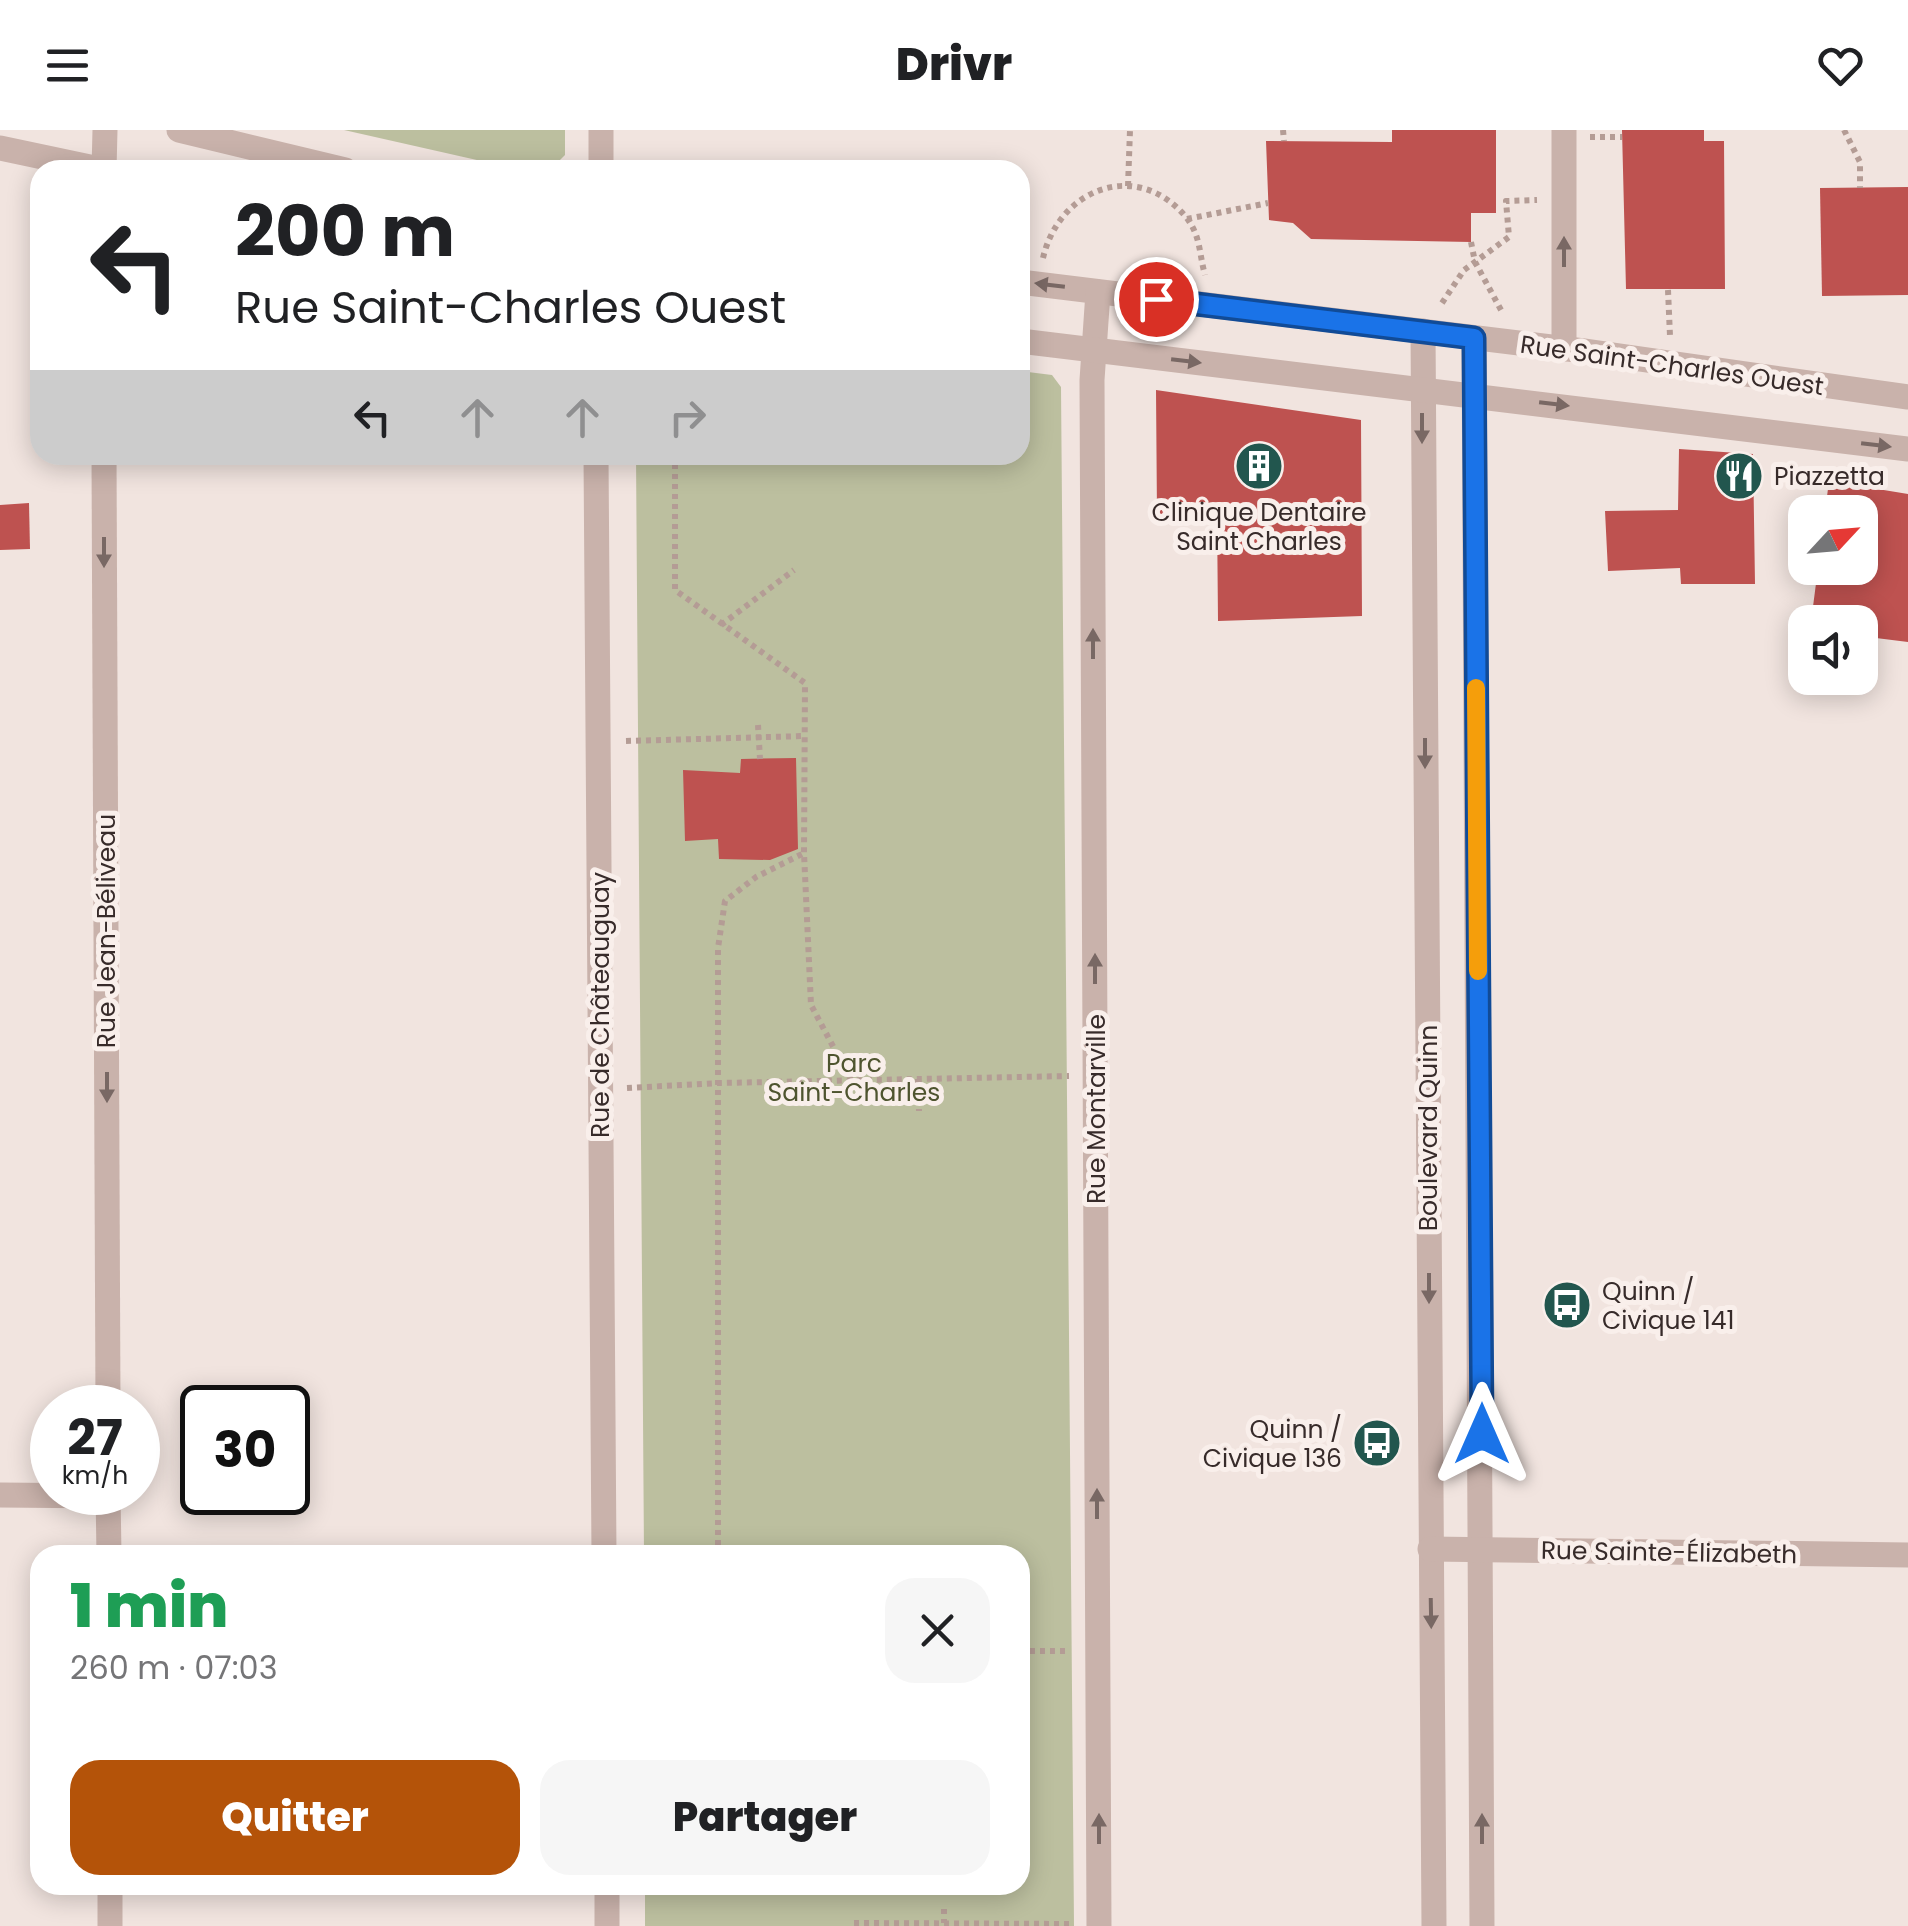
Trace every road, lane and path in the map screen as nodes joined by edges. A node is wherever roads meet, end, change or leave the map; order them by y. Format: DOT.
graph roads {
  1 [pos="105,130"];
  2 [pos="179,130"];
  3 [pos="601,130"];
  4 [pos="1130,130"];
  5 [pos="1283,130"];
  6 [pos="1564,130"];
  7 [pos="1844,130"];
  8 [pos="1284,141"];
  9 [pos="0,148"];
  10 [pos="57,160"];
  11 [pos="104,160"];
  12 [pos="304,160"];
  13 [pos="601,160"];
  14 [pos="1128,186"];
  15 [pos="1860,188"];
  16 [pos="1564,200"];
  17 [pos="1268,202"];
  18 [pos="1188,219"];
  19 [pos="1470,242"];
  20 [pos="1043,259"];
  21 [pos="1475,262"];
  22 [pos="1206,278"];
  23 [pos="1030,283"];
  24 [pos="1668,290"];
  25 [pos="1098,292"];
  26 [pos="1440,305"];
  27 [pos="1501,312"];
  28 [pos="1423,331"];
  29 [pos="1474,338"];
  30 [pos="1670,338"];
  31 [pos="1030,342"];
  32 [pos="1092,349"];
  33 [pos="1564,349"];
  34 [pos="1422,388"];
  35 [pos="1474,394"];
  36 [pos="1908,397"];
  37 [pos="1908,449"];
  38 [pos="104,465"];
  39 [pos="596,465"];
  40 [pos="674,465"];
  41 [pos="794,570"];
  42 [pos="721,625"];
  43 [pos="758,725"];
  44 [pos="805,736"];
  45 [pos="759,738"];
  46 [pos="598,741"];
  47 [pos="760,759"];
  48 [pos="804,853"];
  49 [pos="1096,1076"];
  50 [pos="918,1079"];
  51 [pos="851,1080"];
  52 [pos="719,1082"];
  53 [pos="601,1090"];
  54 [pos="919,1112"];
  55 [pos="108,1385"];
  56 [pos="0,1495"];
  57 [pos="30,1495"];
  58 [pos="108,1515"];
  59 [pos="109,1545"];
  60 [pos="604,1545"];
  61 [pos="718,1545"];
  62 [pos="1430,1549"];
  63 [pos="1482,1550"];
  64 [pos="1908,1555"];
  65 [pos="1098,1650"];
  66 [pos="1030,1651"];
  67 [pos="110,1895"];
  68 [pos="607,1895"];
  69 [pos="944,1909"];
  70 [pos="854,1923"];
  71 [pos="944,1923"];
  72 [pos="1099,1925"];
  73 [pos="110,1926"];
  74 [pos="607,1926"];
  75 [pos="1434,1926"];
  76 [pos="1482,1926"];
  1 -- 11 [label="street"];
  2 -- 12 [label="street"];
  3 -- 13 [label="street"];
  4 -- 14 [label="path"];
  5 -- 8 [label="path"];
  6 -- 16 [label="street"];
  7 -- 15 [label="path"];
  9 -- 10 [label="street"];
  14 -- 18 [label="path"];
  14 -- 20 [label="path"];
  16 -- 21 [label="path"];
  33 -- 16 [label="street, one-way"];
  17 -- 18 [label="path"];
  18 -- 22 [label="path"];
  19 -- 21 [label="path"];
  21 -- 26 [label="path"];
  21 -- 27 [label="path"];
  25 -- 23 [label="street, Rue Saint-Charles Ouest, one-way"];
  24 -- 30 [label="path"];
  25 -- 28 [label="street, Rue Saint-Charles Ouest"];
  25 -- 32 [label="street, Rue Montarville"];
  28 -- 29 [label="street, Rue Saint-Charles Ouest"];
  28 -- 34 [label="street, Boulevard Quinn"];
  29 -- 33 [label="street, Rue Saint-Charles Ouest"];
  29 -- 35 [label="street, Boulevard Quinn"];
  31 -- 32 [label="street, Rue Saint-Charles Ouest"];
  32 -- 34 [label="street, Rue Saint-Charles Ouest, one-way"];
  49 -- 32 [label="street, Rue Montarville, one-way"];
  33 -- 36 [label="street, Rue Saint-Charles Ouest"];
  34 -- 35 [label="street, Rue Saint-Charles Ouest"];
  34 -- 62 [label="street, Boulevard Quinn, one-way"];
  35 -- 37 [label="street, Rue Saint-Charles Ouest, one-way"];
  35 -- 63 [label="street, Boulevard Quinn"];
  38 -- 55 [label="street, Rue Jean-Béliveau, one-way"];
  39 -- 46 [label="street, Rue de Châteauguay"];
  40 -- 42 [label="path"];
  41 -- 42 [label="path"];
  42 -- 44 [label="path"];
  43 -- 45 [label="path"];
  44 -- 45 [label="path"];
  44 -- 48 [label="path"];
  45 -- 46 [label="path"];
  45 -- 47 [label="path"];
  46 -- 53 [label="street, Rue de Châteauguay"];
  48 -- 51 [label="path"];
  48 -- 52 [label="path"];
  49 -- 50 [label="path"];
  65 -- 49 [label="street, Rue Montarville, one-way"];
  50 -- 51 [label="path"];
  50 -- 54 [label="path"];
  51 -- 52 [label="path"];
  52 -- 53 [label="path"];
  52 -- 61 [label="path"];
  53 -- 60 [label="street, Rue de Châteauguay"];
  56 -- 57 [label="street"];
  58 -- 59 [label="street"];
  62 -- 63 [label="street, Rue Sainte-Élizabeth"];
  62 -- 75 [label="street, Boulevard Quinn, one-way"];
  63 -- 64 [label="street, Rue Sainte-Élizabeth"];
  76 -- 63 [label="street, Boulevard Quinn, one-way"];
  65 -- 66 [label="path"];
  72 -- 65 [label="street, Rue Montarville, one-way"];
  67 -- 73 [label="street"];
  68 -- 74 [label="street"];
  69 -- 71 [label="path"];
  70 -- 71 [label="path"];
  71 -- 72 [label="path"];
}
